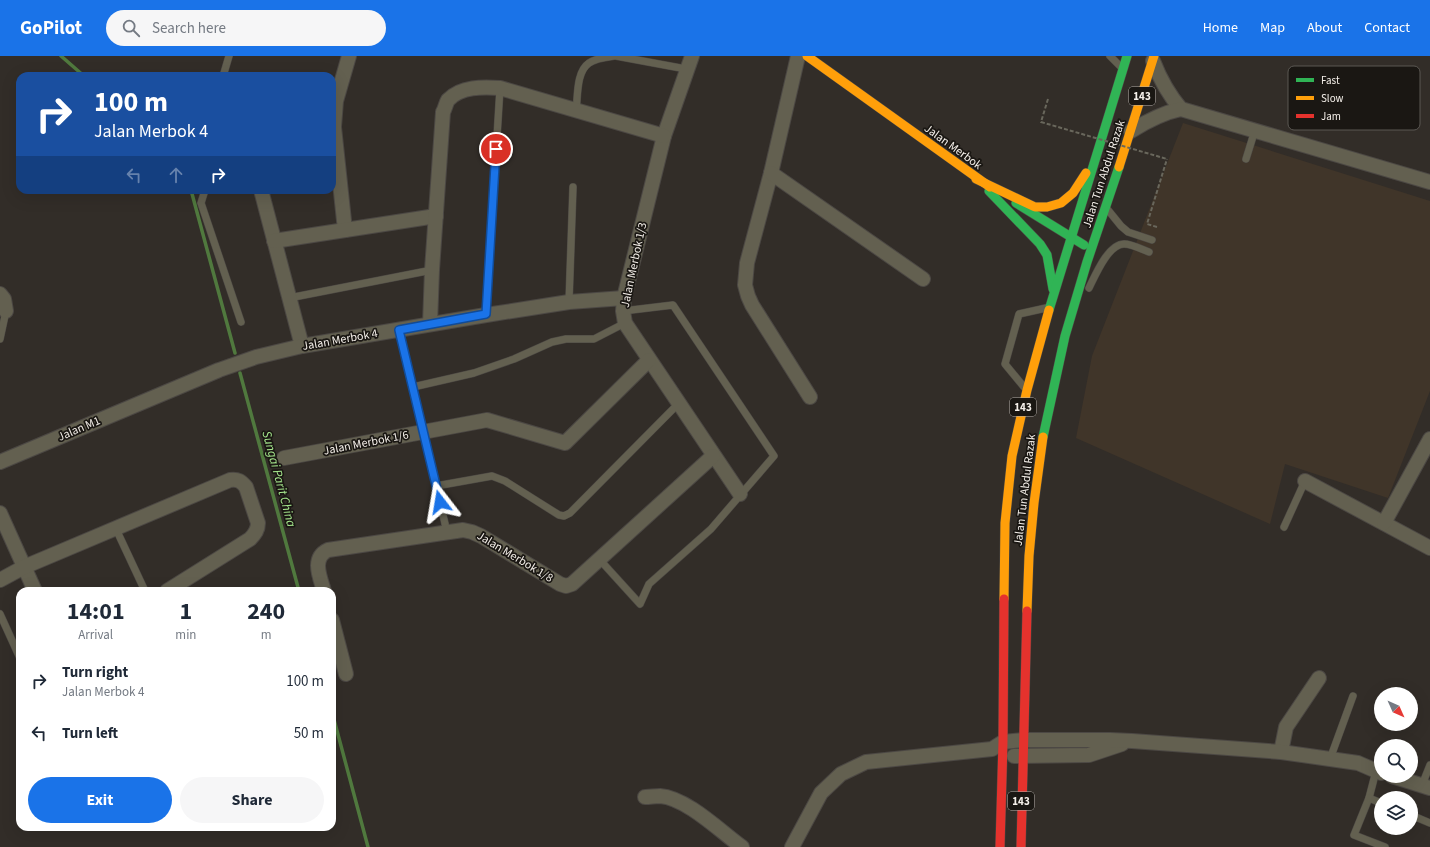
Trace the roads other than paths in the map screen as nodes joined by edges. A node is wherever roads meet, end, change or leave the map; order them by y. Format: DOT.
graph roads {
  1 [pos="229,56"];
  2 [pos="349,56"];
  3 [pos="615,56"];
  4 [pos="798,56"];
  5 [pos="807,56"];
  6 [pos="1110,56"];
  7 [pos="1127,56"];
  8 [pos="1154,59"];
  9 [pos="689,62"];
  10 [pos="1123,69"];
  11 [pos="224,72"];
  12 [pos="500,88"];
  13 [pos="336,102"];
  14 [pos="1181,109"];
  15 [pos="576,110"];
  16 [pos="1255,130"];
  17 [pos="1131,131"];
  18 [pos="664,136"];
  19 [pos="336,146"];
  20 [pos="1099,149"];
  21 [pos="1246,159"];
  22 [pos="771,173"];
  23 [pos="976,178"];
  24 [pos="1430,182"];
  25 [pos="573,187"];
  26 [pos="204,194"];
  27 [pos="262,194"];
  28 [pos="1105,206"];
  29 [pos="436,216"];
  30 [pos="345,230"];
  31 [pos="1072,238"];
  32 [pos="1152,240"];
  33 [pos="274,241"];
  34 [pos="1092,248"];
  35 [pos="1149,252"];
  36 [pos="432,270"];
  37 [pos="923,279"];
  38 [pos="0,294"];
  39 [pos="1054,294"];
  40 [pos="289,298"];
  41 [pos="569,302"];
  42 [pos="1050,307"];
  43 [pos="6,311"];
  44 [pos="624,311"];
  45 [pos="486,314"];
  46 [pos="241,322"];
  47 [pos="430,324"];
  48 [pos="399,330"];
  49 [pos="1064,336"];
  50 [pos="0,339"];
  51 [pos="302,346"];
  52 [pos="649,360"];
  53 [pos="413,387"];
  54 [pos="1027,390"];
  55 [pos="158,395"];
  56 [pos="810,397"];
  57 [pos="678,404"];
  58 [pos="424,432"];
  59 [pos="1430,439"];
  60 [pos="713,456"];
  61 [pos="284,458"];
  62 [pos="0,462"];
  63 [pos="1305,481"];
  64 [pos="436,486"];
  65 [pos="740,494"];
  66 [pos="0,513"];
  67 [pos="1384,523"];
  68 [pos="1284,528"];
  69 [pos="116,529"];
  70 [pos="447,532"];
  71 [pos="1430,548"];
  72 [pos="600,560"];
  73 [pos="24,567"];
  74 [pos="0,580"];
  75 [pos="33,587"];
  76 [pos="143,587"];
  77 [pos="173,587"];
  78 [pos="323,587"];
  79 [pos="0,614"];
  80 [pos="336,635"];
  81 [pos="16,649"];
  82 [pos="346,674"];
  83 [pos="1319,678"];
  84 [pos="1353,696"];
  85 [pos="1023,740"];
  86 [pos="1132,741"];
  87 [pos="999,749"];
  88 [pos="1281,752"];
  89 [pos="1022,755"];
  90 [pos="1330,759"];
  91 [pos="1430,765"];
  92 [pos="1374,770"];
  93 [pos="1374,783"];
  94 [pos="1414,783"];
  95 [pos="1426,787"];
  96 [pos="645,797"];
  97 [pos="1369,798"];
  98 [pos="1374,800"];
  99 [pos="1418,818"];
  100 [pos="1430,823"];
  101 [pos="742,847"];
  102 [pos="792,847"];
  103 [pos="1000,847"];
  104 [pos="1020,847"];
  105 [pos="1385,847"];
  1 -- 11 [label="lane"];
  2 -- 13 [label="street"];
  3 -- 9 [label="lane"];
  3 -- 15 [label="lane"];
  4 -- 22 [label="street"];
  5 -- 23 [label="main road, Jalan Merbok"];
  6 -- 10 [label="lane"];
  7 -- 10 [label="main road, Jalan Tun Abdul Razak / 143"];
  8 -- 14 [label="street"];
  8 -- 17 [label="main road, Jalan Tun Abdul Razak / 143"];
  9 -- 18 [label="street, Jalan Merbok 1/3"];
  10 -- 20 [label="main road, Jalan Tun Abdul Razak / 143"];
  12 -- 15 [label="street"];
  12 -- 29 [label="street"];
  12 -- 45 [label="lane"];
  14 -- 16 [label="street"];
  14 -- 17 [label="street"];
  15 -- 18 [label="street"];
  16 -- 21 [label="lane"];
  16 -- 24 [label="street"];
  17 -- 28 [label="main road, Jalan Tun Abdul Razak / 143"];
  18 -- 44 [label="street, Jalan Merbok 1/3"];
  19 -- 30 [label="street"];
  20 -- 23 [label="main road"];
  20 -- 31 [label="main road, Jalan Tun Abdul Razak / 143"];
  22 -- 37 [label="street"];
  22 -- 56 [label="street"];
  23 -- 31 [label="main road, Jalan Merbok"];
  23 -- 39 [label="main road"];
  25 -- 41 [label="lane"];
  26 -- 46 [label="lane"];
  27 -- 33 [label="street"];
  28 -- 32 [label="lane"];
  28 -- 34 [label="main road, Jalan Tun Abdul Razak / 143"];
  29 -- 30 [label="street"];
  29 -- 36 [label="street"];
  30 -- 33 [label="street"];
  31 -- 34 [label="main road, Jalan Merbok"];
  31 -- 39 [label="main road, Jalan Tun Abdul Razak / 143"];
  33 -- 40 [label="street"];
  34 -- 49 [label="main road, Jalan Tun Abdul Razak / 143"];
  35 -- 49 [label="lane"];
  36 -- 40 [label="lane"];
  36 -- 47 [label="street"];
  38 -- 43 [label="street"];
  39 -- 42 [label="main road, Jalan Tun Abdul Razak / 143"];
  40 -- 51 [label="street"];
  41 -- 44 [label="street, Jalan Merbok 4"];
  41 -- 45 [label="street, Jalan Merbok 4"];
  42 -- 54 [label="main road, Jalan Tun Abdul Razak / 143"];
  42 -- 54 [label="lane"];
  43 -- 50 [label="lane"];
  44 -- 52 [label="street, Jalan Merbok 1/3"];
  44 -- 53 [label="lane"];
  44 -- 65 [label="lane"];
  45 -- 47 [label="street, Jalan Merbok 4"];
  47 -- 48 [label="street, Jalan Merbok 4"];
  48 -- 51 [label="street, Jalan Merbok 4"];
  48 -- 53 [label="lane"];
  49 -- 85 [label="main road, Jalan Tun Abdul Razak / 143"];
  51 -- 55 [label="street, Jalan Merbok 4"];
  52 -- 57 [label="street, Jalan Merbok 1/3"];
  52 -- 58 [label="street, Jalan Merbok 1/6"];
  53 -- 58 [label="lane"];
  54 -- 87 [label="main road, Jalan Tun Abdul Razak / 143"];
  55 -- 62 [label="street, Jalan M1"];
  57 -- 60 [label="street, Jalan Merbok 1/3"];
  57 -- 64 [label="lane"];
  58 -- 61 [label="street, Jalan Merbok 1/6"];
  58 -- 64 [label="lane"];
  59 -- 67 [label="street"];
  60 -- 65 [label="street, Jalan Merbok 1/3"];
  60 -- 72 [label="street, Jalan Merbok 1/8"];
  63 -- 67 [label="street"];
  63 -- 68 [label="lane"];
  64 -- 70 [label="lane"];
  65 -- 72 [label="lane"];
  66 -- 73 [label="street"];
  67 -- 71 [label="street"];
  69 -- 73 [label="street"];
  69 -- 76 [label="lane"];
  69 -- 77 [label="street"];
  70 -- 72 [label="street, Jalan Merbok 1/8"];
  70 -- 78 [label="street, Jalan Merbok 1/8"];
  73 -- 74 [label="street"];
  73 -- 75 [label="street"];
  79 -- 81 [label="lane"];
  80 -- 82 [label="street"];
  83 -- 88 [label="street"];
  84 -- 90 [label="lane"];
  85 -- 86 [label="street"];
  85 -- 87 [label="street"];
  85 -- 89 [label="main road, Jalan Tun Abdul Razak / 143"];
  86 -- 88 [label="street"];
  86 -- 89 [label="street"];
  87 -- 89 [label="street"];
  87 -- 102 [label="street"];
  87 -- 103 [label="main road, Jalan Tun Abdul Razak / 143"];
  88 -- 90 [label="street"];
  89 -- 104 [label="main road, Jalan Tun Abdul Razak / 143"];
  90 -- 92 [label="street"];
  91 -- 95 [label="lane"];
  93 -- 97 [label="lane"];
  94 -- 95 [label="street"];
  96 -- 101 [label="street"];
  97 -- 98 [label="lane"];
  97 -- 105 [label="lane"];
  99 -- 100 [label="lane"];
}
